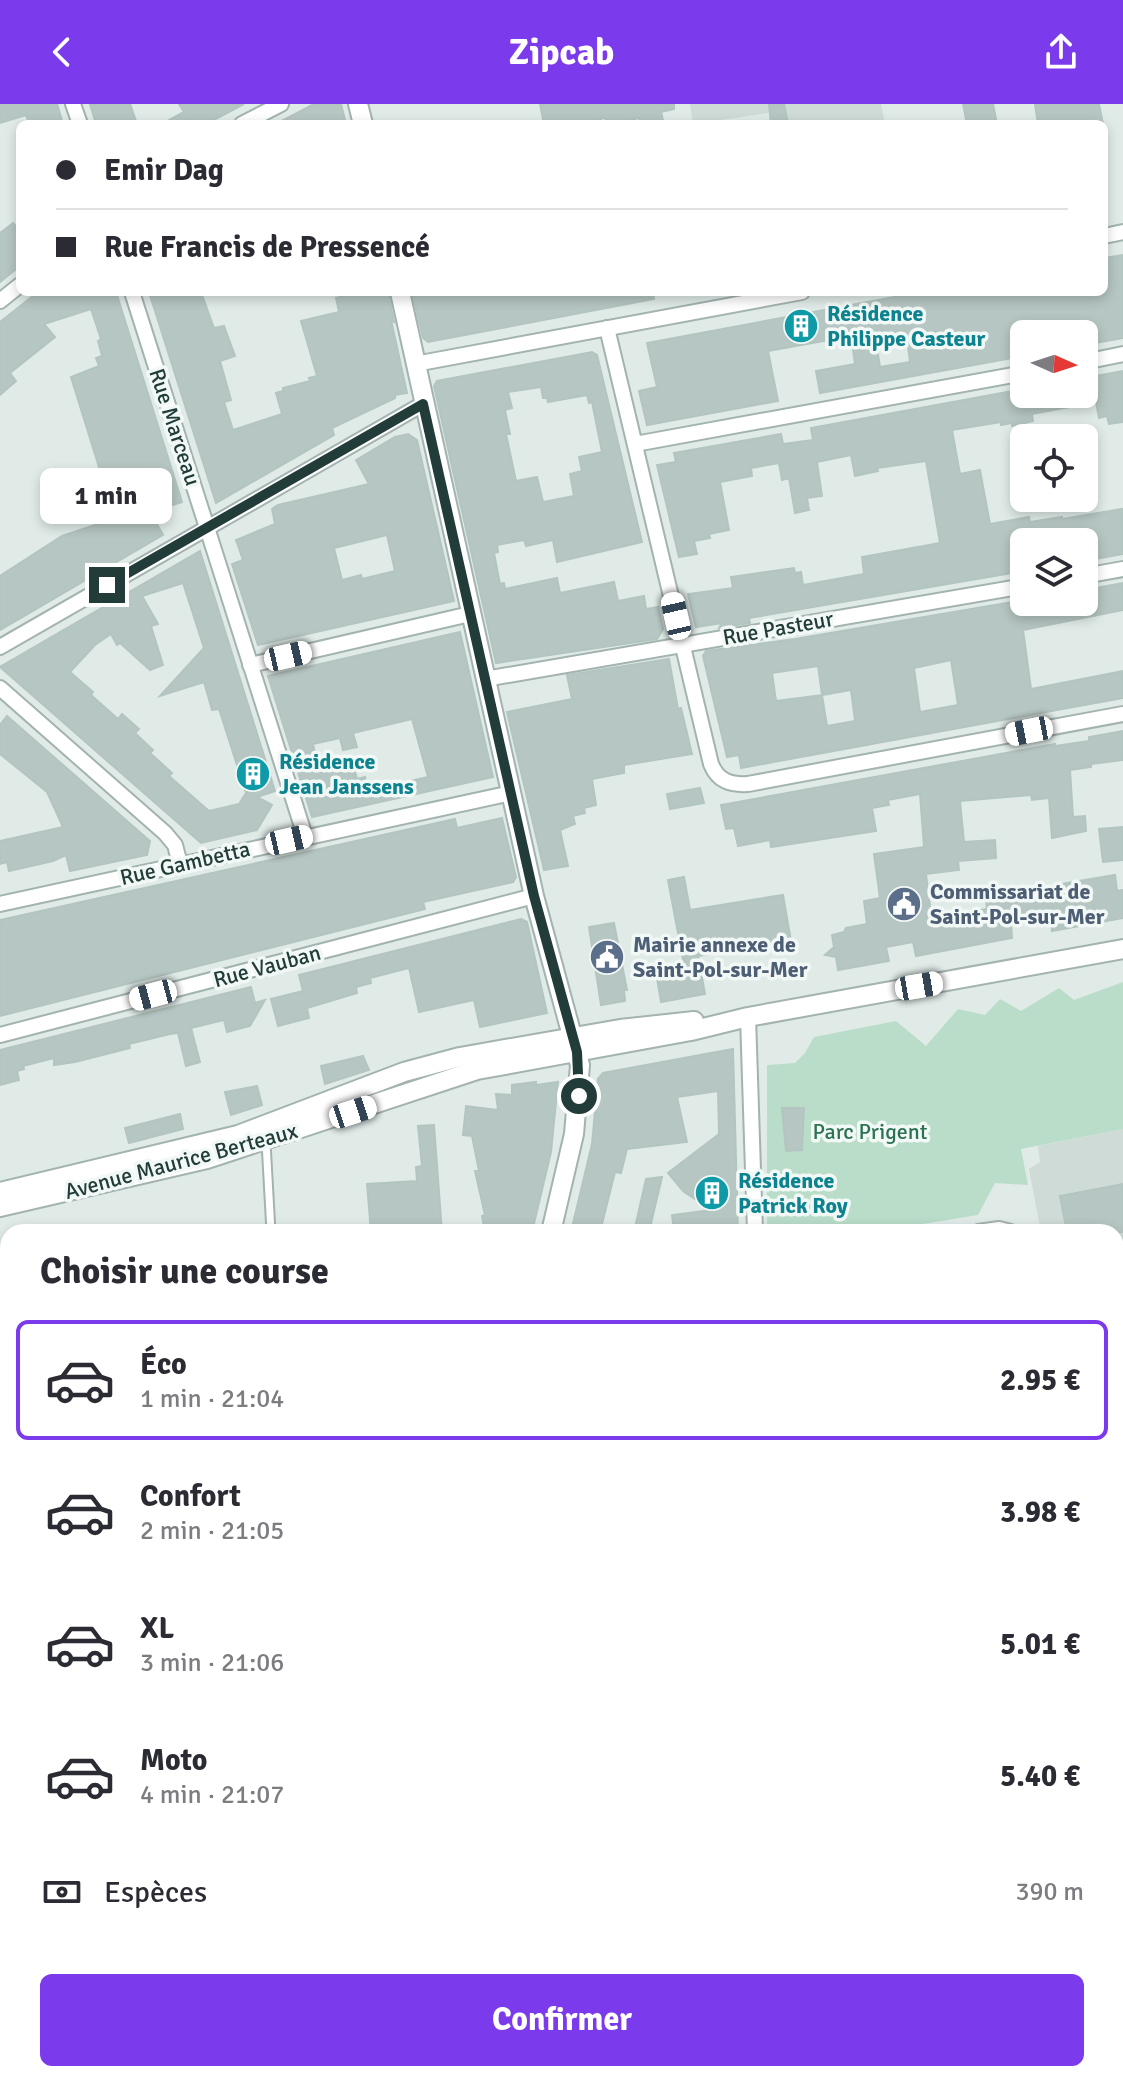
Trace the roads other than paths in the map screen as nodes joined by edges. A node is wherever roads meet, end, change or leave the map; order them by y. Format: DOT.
graph roads {
  1 [pos="281,104"];
  2 [pos="250,120"];
  3 [pos="16,288"];
  4 [pos="133,296"];
  5 [pos="401,296"];
  6 [pos="780,296"];
  7 [pos="0,301"];
  8 [pos="607,328"];
  9 [pos="1123,354"];
  10 [pos="1098,359"];
  11 [pos="415,364"];
  12 [pos="1010,376"];
  13 [pos="423,404"];
  14 [pos="635,444"];
  15 [pos="207,527"];
  16 [pos="1123,569"];
  17 [pos="1098,573"];
  18 [pos="1010,588"];
  19 [pos="470,614"];
  20 [pos="683,645"];
  21 [pos="0,647"];
  22 [pos="250,665"];
  23 [pos="485,679"];
  24 [pos="0,688"];
  25 [pos="1123,714"];
  26 [pos="511,793"];
  27 [pos="305,836"];
  28 [pos="180,864"];
  29 [pos="534,896"];
  30 [pos="0,904"];
  31 [pos="1123,949"];
  32 [pos="740,1018"];
  33 [pos="0,1035"];
  34 [pos="575,1044"];
  35 [pos="265,1134"];
  36 [pos="0,1192"];
  37 [pos="0,1207"];
  38 [pos="271,1224"];
  39 [pos="553,1224"];
  40 [pos="754,1224"];
  1 -- 2 [label="street"];
  3 -- 7 [label="street"];
  4 -- 15 [label="street, Rue Marceau"];
  5 -- 11 [label="street"];
  6 -- 8 [label="street"];
  8 -- 11 [label="street"];
  8 -- 14 [label="street"];
  9 -- 10 [label="street"];
  11 -- 13 [label="street"];
  12 -- 14 [label="street"];
  13 -- 15 [label="street"];
  13 -- 19 [label="street"];
  14 -- 20 [label="street"];
  15 -- 21 [label="street"];
  15 -- 22 [label="street, Rue Marceau"];
  16 -- 17 [label="street"];
  18 -- 20 [label="street, Rue Pasteur"];
  19 -- 22 [label="street"];
  19 -- 23 [label="street"];
  20 -- 23 [label="street, Rue Pasteur"];
  20 -- 25 [label="street"];
  22 -- 27 [label="street, Rue Marceau"];
  23 -- 26 [label="street"];
  24 -- 28 [label="street"];
  26 -- 27 [label="street, Rue Gambetta"];
  26 -- 29 [label="street"];
  27 -- 28 [label="street, Rue Gambetta"];
  28 -- 30 [label="street, Rue Gambetta"];
  29 -- 33 [label="street, Rue Vauban"];
  29 -- 34 [label="street"];
  31 -- 32 [label="street, Avenue Maurice Berteaux"];
  32 -- 34 [label="street, Avenue Maurice Berteaux"];
  32 -- 40 [label="street"];
  34 -- 35 [label="street, Avenue Maurice Berteaux"];
  34 -- 39 [label="street"];
  35 -- 36 [label="street, Avenue Maurice Berteaux"];
  35 -- 37 [label="street, Avenue Maurice Berteaux"];
  35 -- 38 [label="lane"];
}
